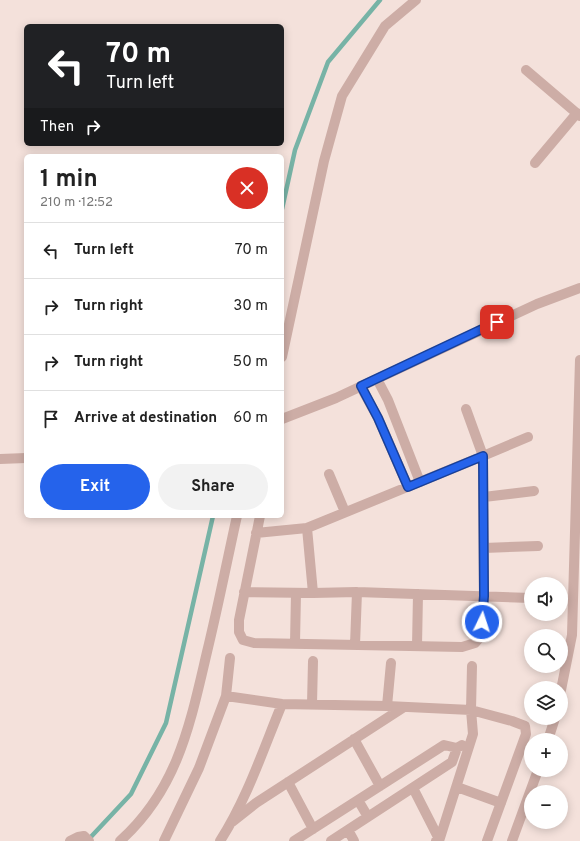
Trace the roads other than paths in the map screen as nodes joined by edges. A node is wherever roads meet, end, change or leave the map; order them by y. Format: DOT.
graph roads {
  1 [pos="416,0"];
  2 [pos="526,70"];
  3 [pos="578,114"];
  4 [pos="535,163"];
  5 [pos="580,288"];
  6 [pos="284,348"];
  7 [pos="580,360"];
  8 [pos="377,379"];
  9 [pos="361,386"];
  10 [pos="466,409"];
  11 [pos="284,418"];
  12 [pos="528,437"];
  13 [pos="483,456"];
  14 [pos="24,458"];
  15 [pos="0,459"];
  16 [pos="329,474"];
  17 [pos="420,482"];
  18 [pos="408,487"];
  19 [pos="534,491"];
  20 [pos="484,497"];
  21 [pos="345,512"];
  22 [pos="237,518"];
  23 [pos="260,518"];
  24 [pos="307,528"];
  25 [pos="256,534"];
  26 [pos="538,546"];
  27 [pos="484,548"];
  28 [pos="244,592"];
  29 [pos="357,592"];
  30 [pos="296,593"];
  31 [pos="313,593"];
  32 [pos="418,594"];
  33 [pos="484,596"];
  34 [pos="524,598"];
  35 [pos="295,644"];
  36 [pos="355,645"];
  37 [pos="417,646"];
  38 [pos="230,658"];
  39 [pos="313,661"];
  40 [pos="391,664"];
  41 [pos="472,666"];
  42 [pos="563,681"];
  43 [pos="226,696"];
  44 [pos="282,704"];
  45 [pos="312,704"];
  46 [pos="387,706"];
  47 [pos="404,706"];
  48 [pos="471,710"];
  49 [pos="472,739"];
  50 [pos="354,740"];
  51 [pos="457,748"];
  52 [pos="535,777"];
  53 [pos="288,782"];
  54 [pos="380,786"];
  55 [pos="456,787"];
  56 [pos="413,788"];
  57 [pos="358,800"];
  58 [pos="501,803"];
  59 [pos="368,817"];
  60 [pos="229,826"];
  61 [pos="313,829"];
  62 [pos="348,830"];
  63 [pos="87,839"];
  64 [pos="438,840"];
  65 [pos="70,841"];
  66 [pos="120,841"];
  67 [pos="164,841"];
  68 [pos="220,841"];
  69 [pos="231,841"];
  70 [pos="294,841"];
  71 [pos="331,841"];
  72 [pos="354,841"];
  73 [pos="487,841"];
  74 [pos="512,841"];
  1 -- 6 [label="street"];
  2 -- 3 [label="street"];
  3 -- 4 [label="street"];
  5 -- 8 [label="street"];
  7 -- 42 [label="street"];
  8 -- 9 [label="street"];
  8 -- 17 [label="street"];
  9 -- 11 [label="street"];
  9 -- 18 [label="street"];
  10 -- 13 [label="street"];
  12 -- 13 [label="street"];
  13 -- 17 [label="street"];
  13 -- 20 [label="street"];
  14 -- 15 [label="street"];
  16 -- 21 [label="street"];
  17 -- 18 [label="street"];
  18 -- 21 [label="street"];
  19 -- 20 [label="street"];
  20 -- 27 [label="street"];
  21 -- 24 [label="street"];
  22 -- 66 [label="street"];
  23 -- 25 [label="street"];
  24 -- 25 [label="street"];
  24 -- 31 [label="street"];
  25 -- 28 [label="street"];
  26 -- 27 [label="street"];
  27 -- 33 [label="street"];
  28 -- 30 [label="street"];
  28 -- 35 [label="street"];
  29 -- 31 [label="street"];
  29 -- 32 [label="street"];
  29 -- 36 [label="street"];
  30 -- 31 [label="street"];
  30 -- 35 [label="street"];
  32 -- 33 [label="street"];
  32 -- 37 [label="street"];
  33 -- 34 [label="street"];
  33 -- 37 [label="street"];
  35 -- 36 [label="street"];
  36 -- 37 [label="street"];
  38 -- 43 [label="street"];
  39 -- 45 [label="street"];
  40 -- 46 [label="street"];
  41 -- 48 [label="street"];
  43 -- 44 [label="street"];
  43 -- 67 [label="street"];
  44 -- 45 [label="street"];
  44 -- 60 [label="street"];
  45 -- 46 [label="street"];
  46 -- 47 [label="street"];
  47 -- 48 [label="street"];
  47 -- 50 [label="street"];
  48 -- 49 [label="street"];
  48 -- 58 [label="street"];
  49 -- 51 [label="street"];
  49 -- 55 [label="street"];
  50 -- 53 [label="street"];
  50 -- 54 [label="street"];
  51 -- 54 [label="street"];
  51 -- 56 [label="street"];
  52 -- 74 [label="street"];
  53 -- 60 [label="street"];
  53 -- 61 [label="street"];
  54 -- 57 [label="street"];
  55 -- 58 [label="street"];
  55 -- 64 [label="street"];
  56 -- 59 [label="street"];
  56 -- 64 [label="street"];
  57 -- 59 [label="street"];
  57 -- 61 [label="street"];
  58 -- 73 [label="street"];
  59 -- 62 [label="street"];
  60 -- 68 [label="street"];
  60 -- 69 [label="street"];
  61 -- 70 [label="street"];
  62 -- 71 [label="street"];
  62 -- 72 [label="street"];
  63 -- 65 [label="street"];
}
